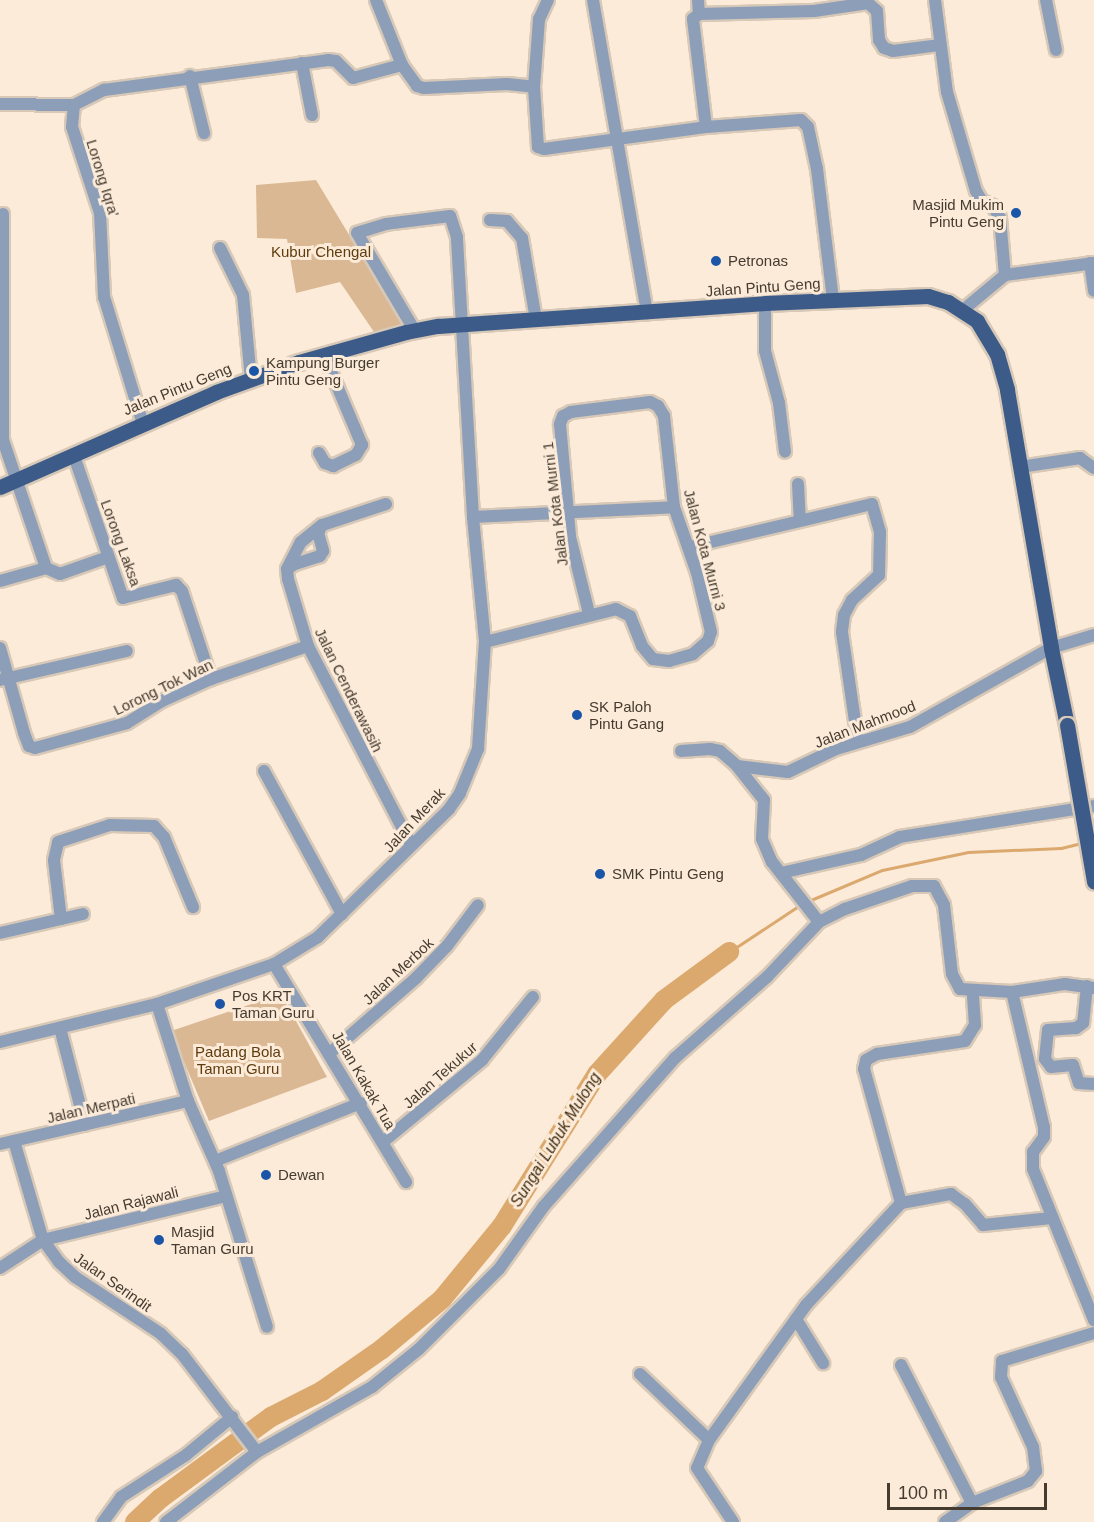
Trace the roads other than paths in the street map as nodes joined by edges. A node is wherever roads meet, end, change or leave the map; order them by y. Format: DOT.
graph roads {
  1 [pos="376,0"];
  2 [pos="548,0"];
  3 [pos="593,0"];
  4 [pos="698,0"];
  5 [pos="935,0"];
  6 [pos="1046,0"];
  7 [pos="699,14"];
  8 [pos="939,45"];
  9 [pos="1056,50"];
  10 [pos="302,63"];
  11 [pos="402,65"];
  12 [pos="190,76"];
  13 [pos="534,87"];
  14 [pos="0,104"];
  15 [pos="74,105"];
  16 [pos="312,115"];
  17 [pos="706,127"];
  18 [pos="204,133"];
  19 [pos="620,139"];
  20 [pos="3,214"];
  21 [pos="490,219"];
  22 [pos="220,248"];
  23 [pos="1092,263"];
  24 [pos="1005,275"];
  25 [pos="1094,291"];
  26 [pos="833,300"];
  27 [pos="765,303"];
  28 [pos="963,310"];
  29 [pos="647,314"];
  30 [pos="536,320"];
  31 [pos="461,325"];
  32 [pos="414,331"];
  33 [pos="2,338"];
  34 [pos="324,355"];
  35 [pos="250,379"];
  36 [pos="658,406"];
  37 [pos="142,421"];
  38 [pos="785,452"];
  39 [pos="319,453"];
  40 [pos="74,456"];
  41 [pos="1020,467"];
  42 [pos="1094,468"];
  43 [pos="15,481"];
  44 [pos="798,484"];
  45 [pos="0,487"];
  46 [pos="386,504"];
  47 [pos="674,507"];
  48 [pos="570,515"];
  49 [pos="473,517"];
  50 [pos="800,518"];
  51 [pos="322,525"];
  52 [pos="690,547"];
  53 [pos="108,556"];
  54 [pos="46,568"];
  55 [pos="287,569"];
  56 [pos="0,581"];
  57 [pos="589,613"];
  58 [pos="1094,635"];
  59 [pos="485,642"];
  60 [pos="308,646"];
  61 [pos="0,648"];
  62 [pos="1051,648"];
  63 [pos="127,651"];
  64 [pos="5,679"];
  65 [pos="211,679"];
  66 [pos="858,742"];
  67 [pos="681,751"];
  68 [pos="737,766"];
  69 [pos="264,771"];
  70 [pos="1094,806"];
  71 [pos="411,845"];
  72 [pos="781,873"];
  73 [pos="1094,882"];
  74 [pos="478,905"];
  75 [pos="193,907"];
  76 [pos="83,914"];
  77 [pos="342,914"];
  78 [pos="815,917"];
  79 [pos="61,919"];
  80 [pos="0,933"];
  81 [pos="274,964"];
  82 [pos="1091,987"];
  83 [pos="1012,992"];
  84 [pos="973,993"];
  85 [pos="533,997"];
  86 [pos="158,1004"];
  87 [pos="60,1028"];
  88 [pos="0,1042"];
  89 [pos="331,1052"];
  90 [pos="1093,1084"];
  91 [pos="188,1101"];
  92 [pos="361,1103"];
  93 [pos="85,1125"];
  94 [pos="14,1141"];
  95 [pos="383,1142"];
  96 [pos="0,1144"];
  97 [pos="215,1161"];
  98 [pos="406,1182"];
  99 [pos="226,1196"];
  100 [pos="901,1203"];
  101 [pos="1052,1218"];
  102 [pos="43,1240"];
  103 [pos="0,1268"];
  104 [pos="796,1319"];
  105 [pos="1094,1320"];
  106 [pos="267,1327"];
  107 [pos="1094,1333"];
  108 [pos="823,1364"];
  109 [pos="901,1365"];
  110 [pos="640,1374"];
  111 [pos="234,1420"];
  112 [pos="709,1440"];
  113 [pos="255,1451"];
  114 [pos="972,1503"];
  115 [pos="103,1522"];
  116 [pos="166,1522"];
  117 [pos="733,1522"];
  118 [pos="945,1522"];
  1 -- 11 [label="street"];
  2 -- 13 [label="street"];
  3 -- 19 [label="street"];
  4 -- 7 [label="street"];
  5 -- 8 [label="street"];
  6 -- 9 [label="street"];
  7 -- 8 [label="street"];
  7 -- 17 [label="street"];
  8 -- 24 [label="street"];
  10 -- 11 [label="street"];
  10 -- 12 [label="street"];
  10 -- 16 [label="street"];
  11 -- 13 [label="street"];
  12 -- 15 [label="street"];
  12 -- 18 [label="street"];
  13 -- 19 [label="street"];
  14 -- 15 [label="street"];
  15 -- 37 [label="street, Lorong Iqra'"];
  17 -- 19 [label="street"];
  17 -- 26 [label="street"];
  19 -- 29 [label="street"];
  20 -- 33 [label="street"];
  21 -- 30 [label="street"];
  22 -- 35 [label="street"];
  23 -- 24 [label="street"];
  23 -- 25 [label="street"];
  24 -- 28 [label="street"];
  26 -- 27 [label="main road, Jalan Pintu Geng"];
  26 -- 28 [label="main road, Jalan Pintu Geng"];
  27 -- 29 [label="main road, Jalan Pintu Geng"];
  27 -- 38 [label="street"];
  28 -- 41 [label="main road, Jalan Pintu Geng"];
  29 -- 30 [label="main road, Jalan Pintu Geng"];
  30 -- 31 [label="main road, Jalan Pintu Geng"];
  31 -- 32 [label="main road, Jalan Pintu Geng"];
  31 -- 32 [label="street, Jalan Merak"];
  31 -- 49 [label="street, Jalan Merak"];
  32 -- 34 [label="main road, Jalan Pintu Geng"];
  33 -- 43 [label="street"];
  34 -- 35 [label="main road, Jalan Pintu Geng"];
  34 -- 39 [label="street"];
  35 -- 37 [label="main road, Jalan Pintu Geng"];
  36 -- 47 [label="street, Jalan Kota Murni 3"];
  36 -- 48 [label="street, Jalan Kota Murni 1"];
  37 -- 40 [label="main road, Jalan Pintu Geng"];
  40 -- 43 [label="main road, Jalan Pintu Geng"];
  40 -- 53 [label="street, Lorong Laksa"];
  41 -- 42 [label="street"];
  41 -- 62 [label="main road, Jalan Pintu Geng"];
  43 -- 45 [label="main road, Jalan Pintu Geng"];
  43 -- 54 [label="street"];
  44 -- 50 [label="street"];
  46 -- 51 [label="street"];
  47 -- 48 [label="street"];
  47 -- 52 [label="street, Jalan Kota Murni 3"];
  48 -- 49 [label="street"];
  48 -- 57 [label="street, Jalan Kota Murni 1"];
  49 -- 59 [label="street, Jalan Merak"];
  50 -- 52 [label="street"];
  50 -- 66 [label="street"];
  51 -- 55 [label="street"];
  51 -- 55 [label="street"];
  52 -- 57 [label="street, Jalan Kota Murni 3"];
  53 -- 54 [label="street"];
  53 -- 65 [label="street, Lorong Laksa"];
  54 -- 56 [label="street"];
  55 -- 60 [label="street, Jalan Cenderawasih"];
  57 -- 59 [label="street"];
  58 -- 62 [label="street, Jalan Mahmood"];
  59 -- 71 [label="street, Jalan Merak"];
  60 -- 65 [label="street, Lorong Tok Wan"];
  60 -- 71 [label="street, Jalan Cenderawasih"];
  61 -- 64 [label="street"];
  62 -- 66 [label="street, Jalan Mahmood"];
  62 -- 73 [label="main road, Jalan Pintu Geng, bridge"];
  63 -- 64 [label="street"];
  64 -- 65 [label="street, Lorong Tok Wan"];
  66 -- 68 [label="street, Jalan Mahmood"];
  67 -- 68 [label="street, Jalan Mahmood"];
  68 -- 72 [label="street"];
  69 -- 77 [label="street"];
  70 -- 72 [label="street"];
  71 -- 77 [label="street, Jalan Merak"];
  72 -- 78 [label="street"];
  74 -- 89 [label="street, Jalan Merbok"];
  75 -- 79 [label="street"];
  76 -- 79 [label="street"];
  77 -- 81 [label="street, Jalan Merak"];
  78 -- 84 [label="street"];
  78 -- 113 [label="street"];
  79 -- 80 [label="street"];
  81 -- 86 [label="street, Jalan Merak"];
  81 -- 89 [label="street, Jalan Kakak Tua"];
  82 -- 83 [label="street"];
  82 -- 90 [label="street"];
  83 -- 84 [label="street"];
  83 -- 101 [label="street"];
  84 -- 100 [label="street"];
  85 -- 95 [label="street, Jalan Tekukur"];
  86 -- 87 [label="street, Jalan Merak"];
  86 -- 91 [label="street"];
  87 -- 88 [label="street, Jalan Merak"];
  87 -- 93 [label="street"];
  89 -- 92 [label="street, Jalan Kakak Tua"];
  91 -- 93 [label="street, Jalan Merpati"];
  91 -- 97 [label="street"];
  92 -- 95 [label="street, Jalan Kakak Tua"];
  92 -- 97 [label="street"];
  93 -- 94 [label="street, Jalan Merpati"];
  94 -- 96 [label="street, Jalan Merpati"];
  94 -- 102 [label="street, Jalan Serindit"];
  95 -- 98 [label="street, Jalan Kakak Tua"];
  97 -- 99 [label="street"];
  99 -- 102 [label="street, Jalan Rajawali"];
  99 -- 106 [label="street"];
  100 -- 101 [label="street"];
  100 -- 104 [label="street"];
  101 -- 105 [label="street"];
  102 -- 103 [label="street, Jalan Rajawali"];
  102 -- 111 [label="street, Jalan Serindit"];
  104 -- 108 [label="street"];
  104 -- 112 [label="street"];
  107 -- 114 [label="street"];
  109 -- 114 [label="street"];
  110 -- 112 [label="street"];
  111 -- 113 [label="street, Jalan Serindit"];
  111 -- 115 [label="street"];
  112 -- 117 [label="street"];
  113 -- 116 [label="street"];
  114 -- 118 [label="street"];
}
